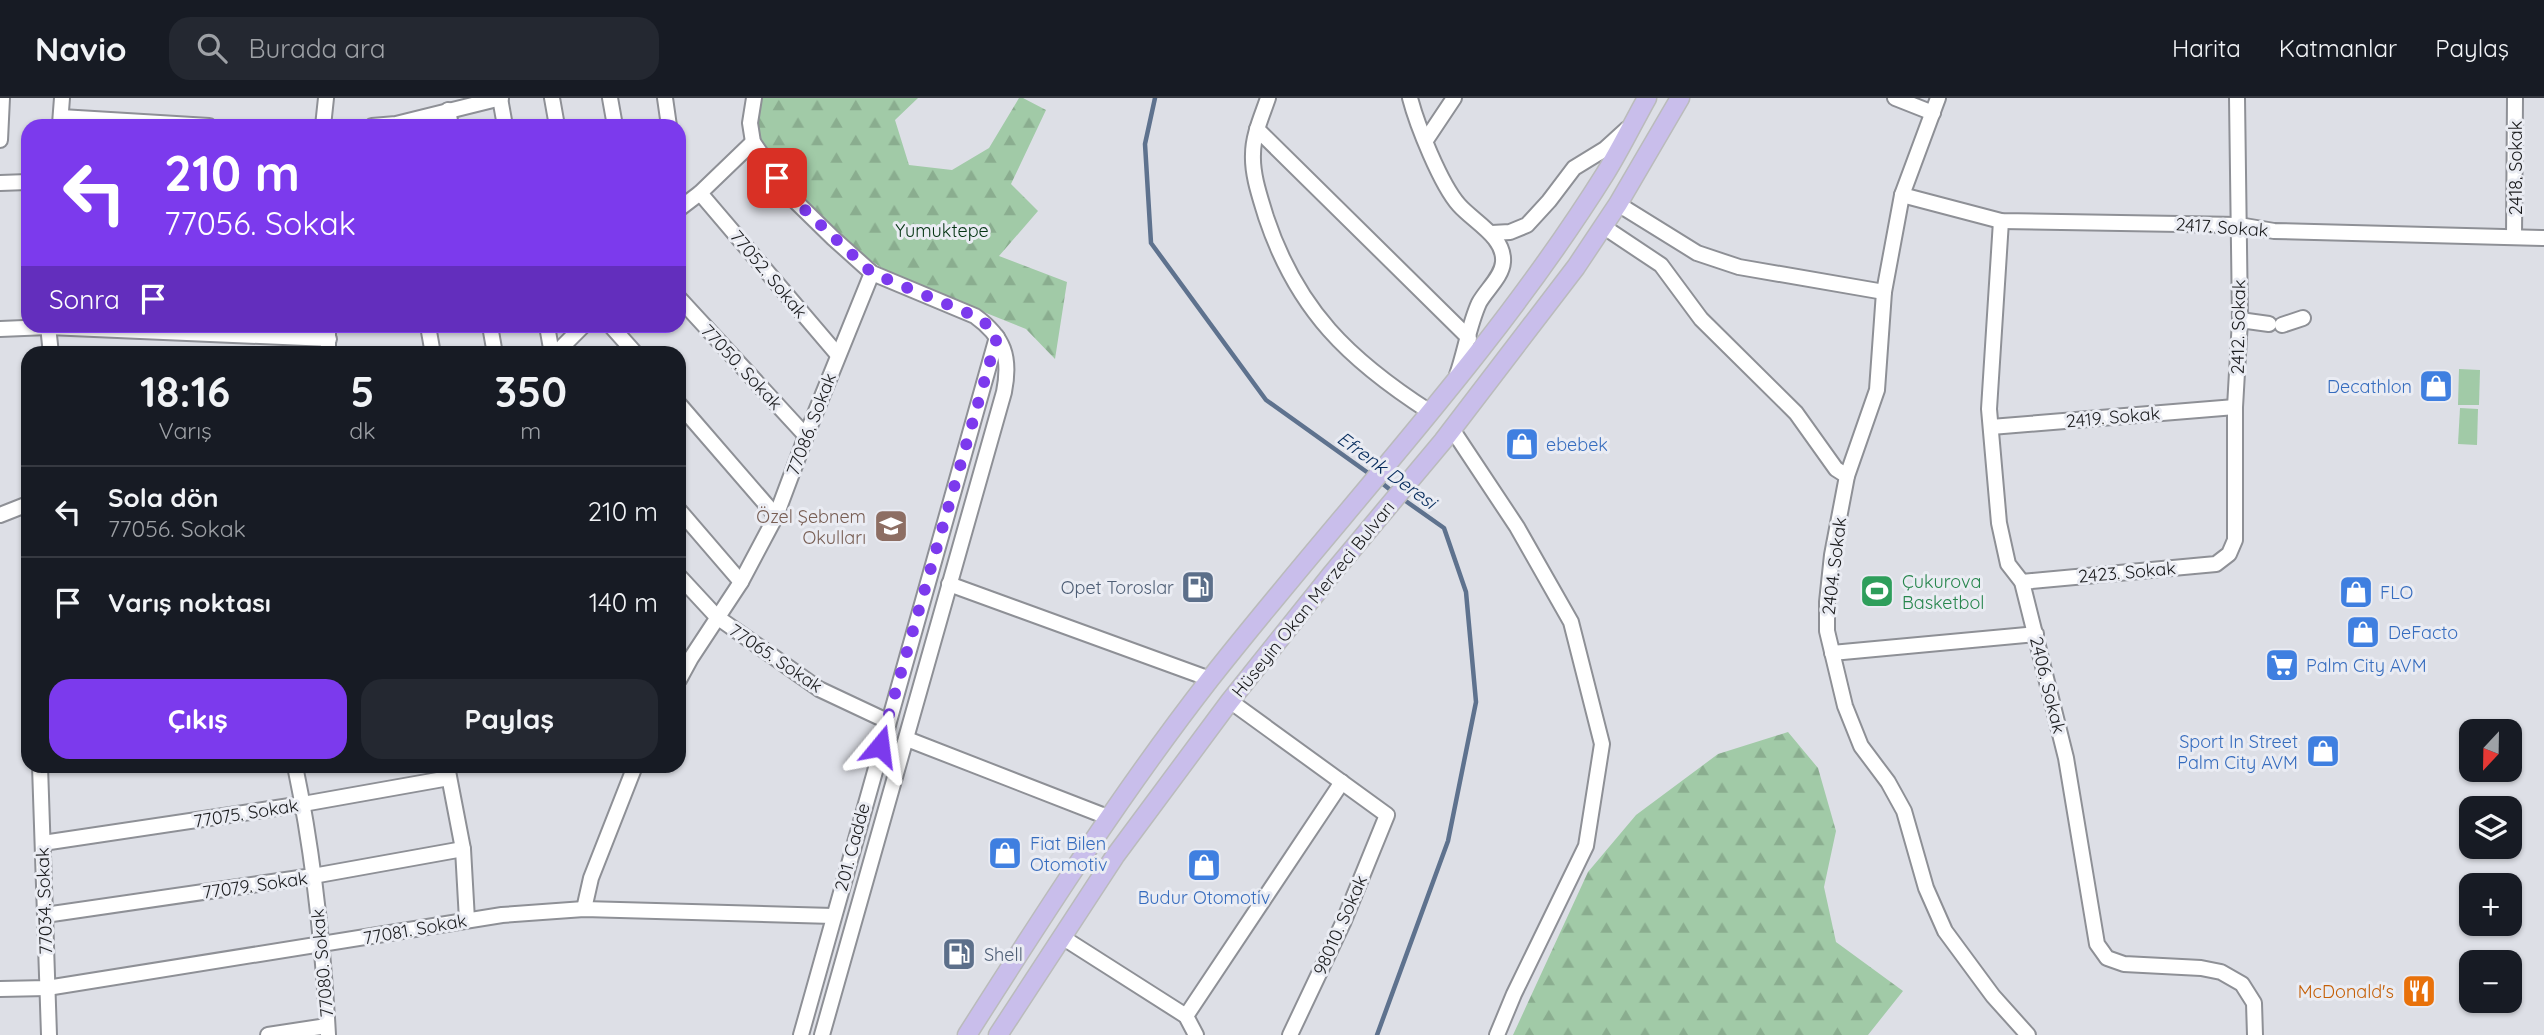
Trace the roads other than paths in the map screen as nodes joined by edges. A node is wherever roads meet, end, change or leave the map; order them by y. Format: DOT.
graph roads {
  1 [pos="2,98"];
  2 [pos="62,98"];
  3 [pos="326,98"];
  4 [pos="500,98"];
  5 [pos="552,98"];
  6 [pos="610,98"];
  7 [pos="665,98"];
  8 [pos="754,98"];
  9 [pos="1269,98"];
  10 [pos="1410,98"];
  11 [pos="1454,98"];
  12 [pos="1647,98"];
  13 [pos="1680,98"];
  14 [pos="1895,98"];
  15 [pos="1938,98"];
  16 [pos="2237,98"];
  17 [pos="2515,98"];
  18 [pos="441,107"];
  19 [pos="1933,113"];
  20 [pos="60,119"];
  21 [pos="324,119"];
  22 [pos="411,119"];
  23 [pos="504,119"];
  24 [pos="556,119"];
  25 [pos="614,119"];
  26 [pos="668,119"];
  27 [pos="1634,121"];
  28 [pos="1257,129"];
  29 [pos="0,140"];
  30 [pos="1426,140"];
  31 [pos="753,142"];
  32 [pos="21,182"];
  33 [pos="0,183"];
  34 [pos="699,193"];
  35 [pos="1902,195"];
  36 [pos="686,200"];
  37 [pos="1618,204"];
  38 [pos="2001,221"];
  39 [pos="2239,225"];
  40 [pos="1604,227"];
  41 [pos="1492,233"];
  42 [pos="2514,237"];
  43 [pos="2544,238"];
  44 [pos="872,273"];
  45 [pos="1884,292"];
  46 [pos="686,306"];
  47 [pos="2303,318"];
  48 [pos="2240,320"];
  49 [pos="21,328"];
  50 [pos="0,329"];
  51 [pos="199,333"];
  52 [pos="576,333"];
  53 [pos="997,337"];
  54 [pos="1469,338"];
  55 [pos="328,339"];
  56 [pos="563,346"];
  57 [pos="838,355"];
  58 [pos="1455,380"];
  59 [pos="2235,407"];
  60 [pos="686,412"];
  61 [pos="1424,419"];
  62 [pos="1992,427"];
  63 [pos="1448,435"];
  64 [pos="806,436"];
  65 [pos="1847,476"];
  66 [pos="21,507"];
  67 [pos="0,515"];
  68 [pos="776,516"];
  69 [pos="686,518"];
  70 [pos="2229,554"];
  71 [pos="741,582"];
  72 [pos="2022,582"];
  73 [pos="686,584"];
  74 [pos="949,584"];
  75 [pos="717,617"];
  76 [pos="2036,634"];
  77 [pos="1832,653"];
  78 [pos="686,668"];
  79 [pos="1210,679"];
  80 [pos="1230,701"];
  81 [pos="887,721"];
  82 [pos="907,739"];
  83 [pos="41,773"];
  84 [pos="296,773"];
  85 [pos="443,773"];
  86 [pos="448,773"];
  87 [pos="632,773"];
  88 [pos="1342,782"];
  89 [pos="303,804"];
  90 [pos="1110,818"];
  91 [pos="43,843"];
  92 [pos="463,849"];
  93 [pos="313,876"];
  94 [pos="584,909"];
  95 [pos="45,915"];
  96 [pos="833,916"];
  97 [pos="467,920"];
  98 [pos="1062,937"];
  99 [pos="323,945"];
  100 [pos="47,988"];
  101 [pos="0,989"];
  102 [pos="1186,1016"];
  103 [pos="327,1031"];
  104 [pos="49,1035"];
  105 [pos="268,1035"];
  106 [pos="801,1035"];
  107 [pos="822,1035"];
  108 [pos="967,1035"];
  109 [pos="998,1035"];
  110 [pos="1196,1035"];
  111 [pos="1290,1035"];
  112 [pos="1497,1035"];
  113 [pos="2028,1035"];
  114 [pos="2255,1035"];
  1 -- 29 [label="street"];
  2 -- 20 [label="street"];
  3 -- 21 [label="street"];
  4 -- 18 [label="street"];
  4 -- 23 [label="street"];
  5 -- 24 [label="street"];
  6 -- 25 [label="street"];
  7 -- 26 [label="street"];
  8 -- 31 [label="street"];
  9 -- 28 [label="street"];
  10 -- 30 [label="street"];
  11 -- 30 [label="street"];
  12 -- 27 [label="main road, Hüseyin Okan Merzeci Bulvarı"];
  13 -- 37 [label="main road, Hüseyin Okan Merzeci Bulvarı"];
  14 -- 19 [label="street"];
  15 -- 19 [label="street, 2404. Sokak"];
  16 -- 39 [label="street, 2412. Sokak"];
  17 -- 42 [label="street, 2418. Sokak"];
  18 -- 22 [label="street"];
  19 -- 35 [label="street, 2404. Sokak"];
  27 -- 41 [label="street"];
  27 -- 58 [label="main road, Hüseyin Okan Merzeci Bulvarı"];
  28 -- 54 [label="street"];
  28 -- 61 [label="street"];
  30 -- 41 [label="street"];
  31 -- 34 [label="street"];
  31 -- 44 [label="street"];
  32 -- 33 [label="street"];
  34 -- 36 [label="street"];
  34 -- 57 [label="street, 77052. Sokak"];
  35 -- 38 [label="street, 2417. Sokak"];
  35 -- 45 [label="street, 2404. Sokak"];
  37 -- 40 [label="main road, Hüseyin Okan Merzeci Bulvarı"];
  37 -- 45 [label="street"];
  38 -- 39 [label="street, 2417. Sokak"];
  38 -- 62 [label="street, 2406. Sokak"];
  39 -- 42 [label="street, 2417. Sokak"];
  39 -- 48 [label="street, 2412. Sokak"];
  40 -- 63 [label="main road, Hüseyin Okan Merzeci Bulvarı"];
  40 -- 65 [label="street"];
  41 -- 54 [label="street"];
  42 -- 43 [label="street, 2417. Sokak"];
  44 -- 53 [label="street"];
  44 -- 57 [label="street, 77086. Sokak"];
  45 -- 65 [label="street, 2404. Sokak"];
  46 -- 64 [label="street, 77050. Sokak"];
  47 -- 48 [label="street"];
  48 -- 59 [label="street, 2412. Sokak"];
  49 -- 50 [label="street"];
  51 -- 55 [label="street"];
  52 -- 56 [label="street"];
  53 -- 74 [label="street, 201. Cadde"];
  53 -- 81 [label="street, 201. Cadde"];
  54 -- 58 [label="street"];
  57 -- 64 [label="street, 77086. Sokak"];
  58 -- 61 [label="main road, Hüseyin Okan Merzeci Bulvarı"];
  59 -- 62 [label="street, 2419. Sokak"];
  59 -- 70 [label="street, 2412. Sokak"];
  60 -- 68 [label="street"];
  61 -- 79 [label="main road, Hüseyin Okan Merzeci Bulvarı"];
  62 -- 72 [label="street, 2406. Sokak"];
  63 -- 80 [label="main road, Hüseyin Okan Merzeci Bulvarı"];
  63 -- 112 [label="street"];
  64 -- 68 [label="street, 77086. Sokak"];
  65 -- 77 [label="street, 2404. Sokak"];
  66 -- 67 [label="street"];
  68 -- 71 [label="street, 77086. Sokak"];
  69 -- 71 [label="street"];
  70 -- 72 [label="street, 2423. Sokak"];
  71 -- 75 [label="street, 77086. Sokak"];
  72 -- 76 [label="street, 2406. Sokak"];
  73 -- 75 [label="street, 77065. Sokak"];
  74 -- 79 [label="street"];
  74 -- 82 [label="street, 201. Cadde"];
  75 -- 78 [label="street, 77086. Sokak"];
  75 -- 81 [label="street, 77065. Sokak"];
  76 -- 77 [label="street"];
  76 -- 114 [label="street, 2406. Sokak"];
  77 -- 113 [label="street, 2404. Sokak"];
  79 -- 90 [label="main road, Hüseyin Okan Merzeci Bulvarı"];
  80 -- 88 [label="street"];
  80 -- 98 [label="main road, Hüseyin Okan Merzeci Bulvarı"];
  81 -- 96 [label="street, 201. Cadde"];
  82 -- 90 [label="street"];
  82 -- 107 [label="street, 201. Cadde"];
  83 -- 91 [label="street, 77034. Sokak"];
  84 -- 89 [label="street, 77080. Sokak"];
  85 -- 89 [label="street, 77075. Sokak"];
  86 -- 92 [label="street"];
  87 -- 94 [label="street"];
  88 -- 102 [label="street"];
  88 -- 111 [label="street, 98010. Sokak"];
  89 -- 91 [label="street, 77075. Sokak"];
  89 -- 93 [label="street, 77080. Sokak"];
  90 -- 108 [label="main road, Hüseyin Okan Merzeci Bulvarı"];
  91 -- 95 [label="street, 77034. Sokak"];
  92 -- 93 [label="street, 77079. Sokak"];
  92 -- 97 [label="street"];
  93 -- 95 [label="street, 77079. Sokak"];
  93 -- 99 [label="street, 77080. Sokak"];
  94 -- 96 [label="street, 77081. Sokak"];
  94 -- 97 [label="street, 77081. Sokak"];
  95 -- 100 [label="street, 77034. Sokak"];
  96 -- 106 [label="street, 201. Cadde"];
  97 -- 99 [label="street, 77081. Sokak"];
  98 -- 102 [label="street"];
  98 -- 109 [label="main road, Hüseyin Okan Merzeci Bulvarı"];
  99 -- 100 [label="street, 77081. Sokak"];
  99 -- 103 [label="street, 77080. Sokak"];
  100 -- 101 [label="street, 77081. Sokak"];
  100 -- 104 [label="street, 77034. Sokak"];
  102 -- 110 [label="street"];
  103 -- 105 [label="street"];
}
